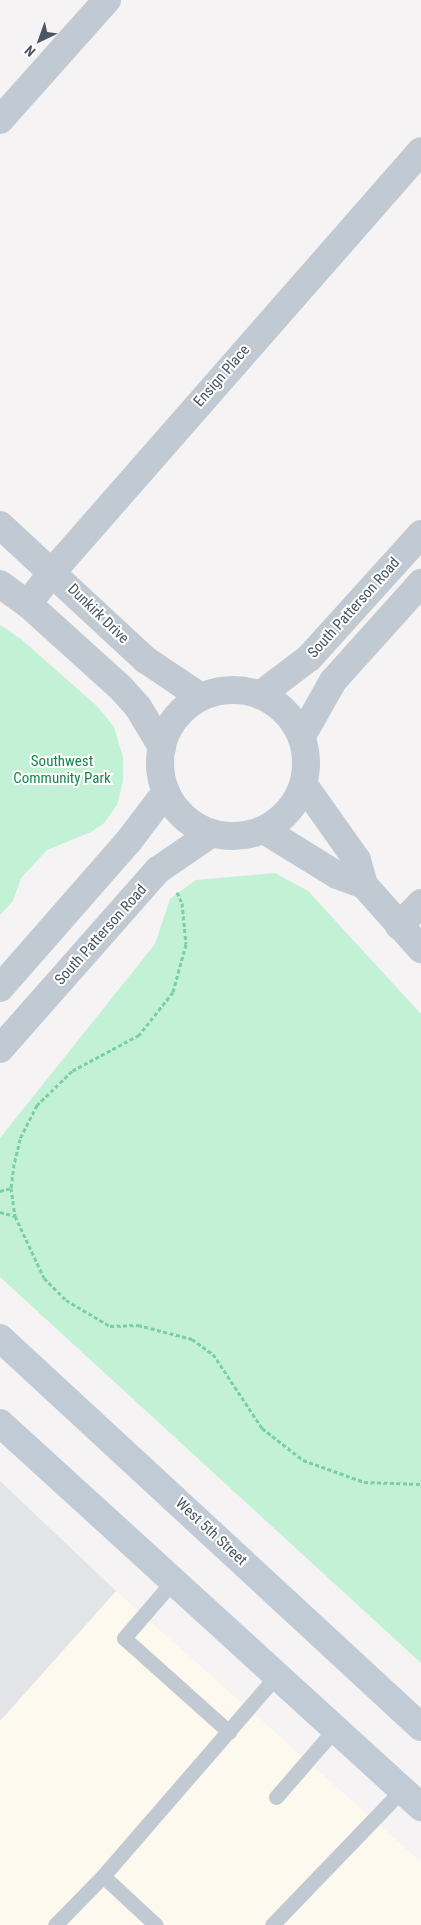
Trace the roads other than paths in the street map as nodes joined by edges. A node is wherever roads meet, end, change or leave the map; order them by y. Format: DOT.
graph roads {
  1 [pos="107,0"];
  2 [pos="0,120"];
  3 [pos="421,151"];
  4 [pos="0,525"];
  5 [pos="421,534"];
  6 [pos="53,571"];
  7 [pos="421,583"];
  8 [pos="0,584"];
  9 [pos="28,604"];
  10 [pos="260,695"];
  11 [pos="201,698"];
  12 [pos="302,736"];
  13 [pos="162,747"];
  14 [pos="304,785"];
  15 [pos="166,792"];
  16 [pos="264,830"];
  17 [pos="212,833"];
  18 [pos="364,885"];
  19 [pos="421,902"];
  20 [pos="399,926"];
  21 [pos="421,949"];
  22 [pos="0,988"];
  23 [pos="0,1049"];
  24 [pos="0,1338"];
  25 [pos="0,1423"];
  26 [pos="173,1581"];
  27 [pos="276,1676"];
  28 [pos="421,1727"];
  29 [pos="335,1729"];
  30 [pos="229,1732"];
  31 [pos="276,1797"];
  32 [pos="412,1798"];
  33 [pos="103,1876"];
  34 [pos="55,1925"];
  35 [pos="156,1925"];
  36 [pos="272,1925"];
  1 -- 2 [label="street"];
  3 -- 6 [label="street, Ensign Place"];
  4 -- 6 [label="street, Dunkirk Drive"];
  5 -- 10 [label="street, South Patterson Road"];
  6 -- 9 [label="street, Ensign Place"];
  6 -- 11 [label="street, Dunkirk Drive"];
  7 -- 12 [label="street"];
  8 -- 9 [label="street"];
  9 -- 13 [label="street"];
  10 -- 11 [label="street"];
  10 -- 12 [label="street"];
  11 -- 13 [label="street"];
  12 -- 14 [label="street"];
  13 -- 15 [label="street"];
  14 -- 16 [label="street"];
  14 -- 18 [label="street"];
  15 -- 17 [label="street"];
  15 -- 22 [label="street"];
  16 -- 17 [label="street"];
  16 -- 18 [label="street"];
  17 -- 23 [label="street, South Patterson Road"];
  18 -- 20 [label="street"];
  19 -- 20 [label="street"];
  20 -- 21 [label="street"];
  24 -- 28 [label="main road, West 5th Street"];
  25 -- 26 [label="main road"];
  26 -- 27 [label="main road"];
  26 -- 30 [label="lane"];
  27 -- 29 [label="main road"];
  27 -- 30 [label="lane"];
  29 -- 31 [label="lane"];
  29 -- 32 [label="main road"];
  30 -- 33 [label="lane"];
  32 -- 36 [label="lane"];
  33 -- 34 [label="lane"];
  33 -- 35 [label="lane"];
}
